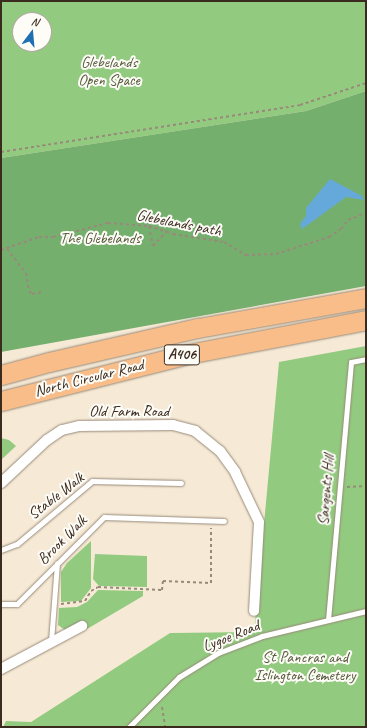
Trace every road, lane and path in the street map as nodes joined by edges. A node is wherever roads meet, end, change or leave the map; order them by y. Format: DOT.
graph roads {
  1 [pos="366,83"];
  2 [pos="1,152"];
  3 [pos="366,213"];
  4 [pos="149,226"];
  5 [pos="166,231"];
  6 [pos="7,249"];
  7 [pos="1,250"];
  8 [pos="42,292"];
  9 [pos="366,298"];
  10 [pos="366,320"];
  11 [pos="366,359"];
  12 [pos="1,375"];
  13 [pos="1,401"];
  14 [pos="1,483"];
  15 [pos="181,483"];
  16 [pos="366,486"];
  17 [pos="340,487"];
  18 [pos="211,520"];
  19 [pos="224,521"];
  20 [pos="1,550"];
  21 [pos="57,563"];
  22 [pos="1,604"];
  23 [pos="54,604"];
  24 [pos="254,611"];
  25 [pos="366,611"];
  26 [pos="328,620"];
  27 [pos="82,626"];
  28 [pos="51,644"];
  29 [pos="1,669"];
  30 [pos="160,694"];
  31 [pos="129,727"];
  32 [pos="165,727"];
  1 -- 2 [label="path"];
  3 -- 5 [label="path, Glebelands path"];
  4 -- 5 [label="path, Glebelands path"];
  4 -- 5 [label="path"];
  4 -- 6 [label="path, Glebelands path"];
  6 -- 7 [label="path, Glebelands path"];
  6 -- 8 [label="path"];
  9 -- 12 [label="highway, North Circular Road / A406"];
  10 -- 13 [label="highway, North Circular Road / A406"];
  11 -- 17 [label="lane, Sargents Hill"];
  14 -- 24 [label="street, Old Farm Road"];
  15 -- 20 [label="lane, Stable Walk"];
  16 -- 17 [label="path"];
  17 -- 26 [label="lane, Sargents Hill"];
  18 -- 19 [label="lane, Brook Walk"];
  18 -- 21 [label="lane, Brook Walk"];
  18 -- 23 [label="path"];
  21 -- 22 [label="lane, Brook Walk"];
  21 -- 23 [label="lane"];
  23 -- 28 [label="lane"];
  25 -- 26 [label="lane, Lygoe Road"];
  26 -- 30 [label="lane, Lygoe Road"];
  27 -- 28 [label="street"];
  28 -- 29 [label="street"];
  30 -- 31 [label="lane, Lygoe Road"];
  30 -- 32 [label="path"];
}
